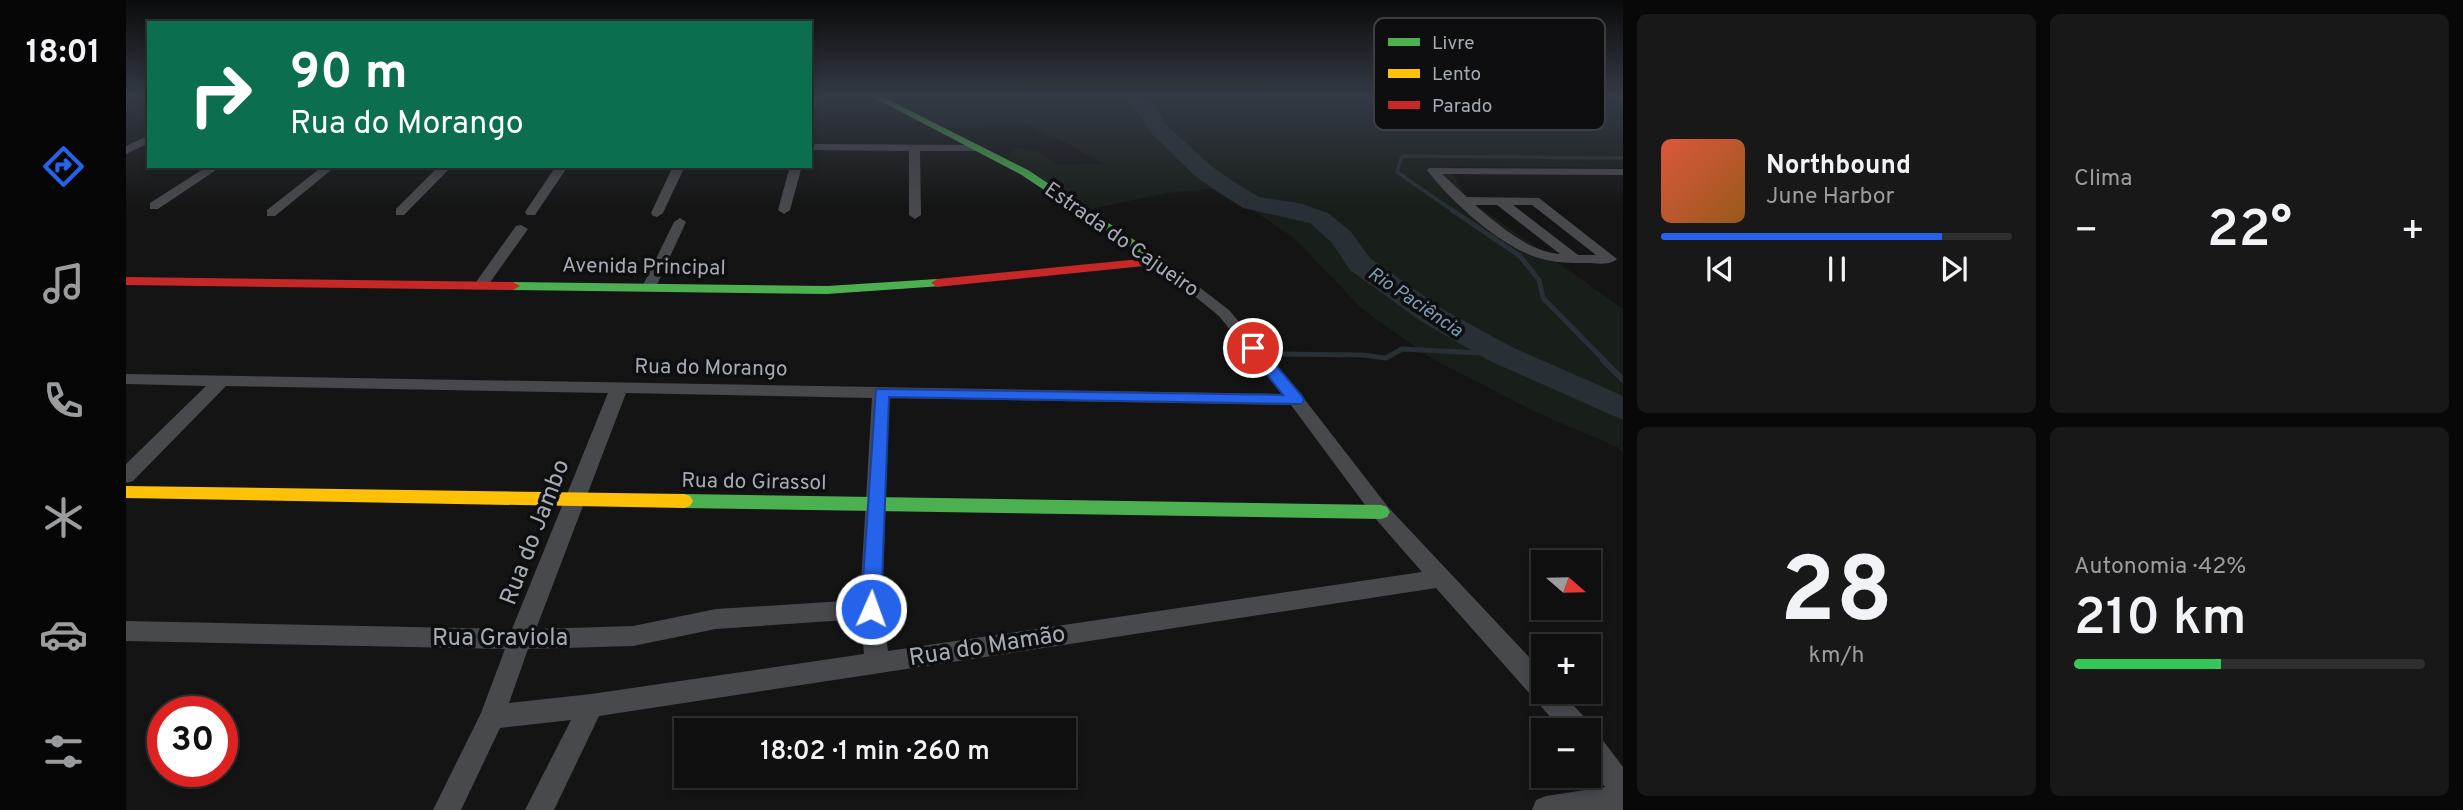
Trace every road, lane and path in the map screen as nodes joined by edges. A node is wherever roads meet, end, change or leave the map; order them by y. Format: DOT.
graph roads {
  1 [pos="946,134"];
  2 [pos="146,141"];
  3 [pos="126,142"];
  4 [pos="812,147"];
  5 [pos="914,148"];
  6 [pos="975,148"];
  7 [pos="126,151"];
  8 [pos="213,168"];
  9 [pos="327,168"];
  10 [pos="444,168"];
  11 [pos="561,168"];
  12 [pos="678,168"];
  13 [pos="795,168"];
  14 [pos="1623,172"];
  15 [pos="1465,201"];
  16 [pos="1500,201"];
  17 [pos="154,206"];
  18 [pos="784,210"];
  19 [pos="400,212"];
  20 [pos="531,212"];
  21 [pos="271,213"];
  22 [pos="657,213"];
  23 [pos="915,215"];
  24 [pos="680,222"];
  25 [pos="521,229"];
  26 [pos="1573,258"];
  27 [pos="1160,261"];
  28 [pos="126,281"];
  29 [pos="481,285"];
  30 [pos="649,288"];
  31 [pos="126,379"];
  32 [pos="222,380"];
  33 [pos="619,388"];
  34 [pos="881,392"];
  35 [pos="1296,400"];
  36 [pos="126,476"];
  37 [pos="126,492"];
  38 [pos="574,499"];
  39 [pos="875,503"];
  40 [pos="1381,512"];
  41 [pos="1441,578"];
  42 [pos="871,609"];
  43 [pos="126,631"];
  44 [pos="520,639"];
  45 [pos="877,662"];
  46 [pos="1531,677"];
  47 [pos="1556,704"];
  48 [pos="591,706"];
  49 [pos="492,717"];
  50 [pos="1568,718"];
  51 [pos="1601,759"];
  52 [pos="1623,789"];
  53 [pos="1623,798"];
  54 [pos="447,810"];
  55 [pos="539,810"];
  56 [pos="1546,810"];
  1 -- 6 [label="street, Estrada do Cajueiro"];
  2 -- 3 [label="street"];
  2 -- 7 [label="street"];
  4 -- 5 [label="street"];
  5 -- 6 [label="street"];
  5 -- 23 [label="street"];
  6 -- 27 [label="street, Estrada do Cajueiro"];
  8 -- 17 [label="street"];
  9 -- 21 [label="street"];
  10 -- 19 [label="street"];
  11 -- 20 [label="street"];
  12 -- 22 [label="street"];
  13 -- 18 [label="street"];
  14 -- 15 [label="street"];
  15 -- 16 [label="street"];
  15 -- 26 [label="street"];
  16 -- 26 [label="street"];
  16 -- 26 [label="street"];
  24 -- 30 [label="street"];
  25 -- 29 [label="street"];
  27 -- 30 [label="street, Avenida Principal"];
  27 -- 35 [label="street, Estrada do Cajueiro"];
  28 -- 29 [label="street, Avenida Principal"];
  29 -- 30 [label="street, Avenida Principal"];
  31 -- 32 [label="street, Rua do Morango"];
  32 -- 33 [label="street, Rua do Morango"];
  32 -- 36 [label="street"];
  33 -- 34 [label="street, Rua do Morango"];
  33 -- 38 [label="street, Rua do Jambo"];
  34 -- 35 [label="street, Rua do Morango"];
  34 -- 39 [label="street"];
  35 -- 40 [label="street, Estrada do Cajueiro"];
  37 -- 38 [label="street, Rua do Girassol"];
  38 -- 39 [label="street, Rua do Girassol"];
  38 -- 44 [label="street, Rua do Jambo"];
  39 -- 40 [label="street, Rua do Girassol"];
  39 -- 42 [label="street"];
  40 -- 41 [label="street, Estrada do Cajueiro"];
  41 -- 45 [label="street, Rua do Mamão"];
  41 -- 46 [label="street, Estrada do Cajueiro"];
  42 -- 44 [label="street, Rua Graviola"];
  42 -- 45 [label="street"];
  43 -- 44 [label="street, Rua Graviola"];
  44 -- 49 [label="street, Rua do Jambo"];
  45 -- 48 [label="street, Rua do Mamão"];
  47 -- 50 [label="street, Estrada do Cajueiro"];
  48 -- 49 [label="street, Rua do Mamão"];
  48 -- 55 [label="street"];
  49 -- 54 [label="street, Rua do Jambo"];
  51 -- 52 [label="street"];
  53 -- 56 [label="street"];
}
